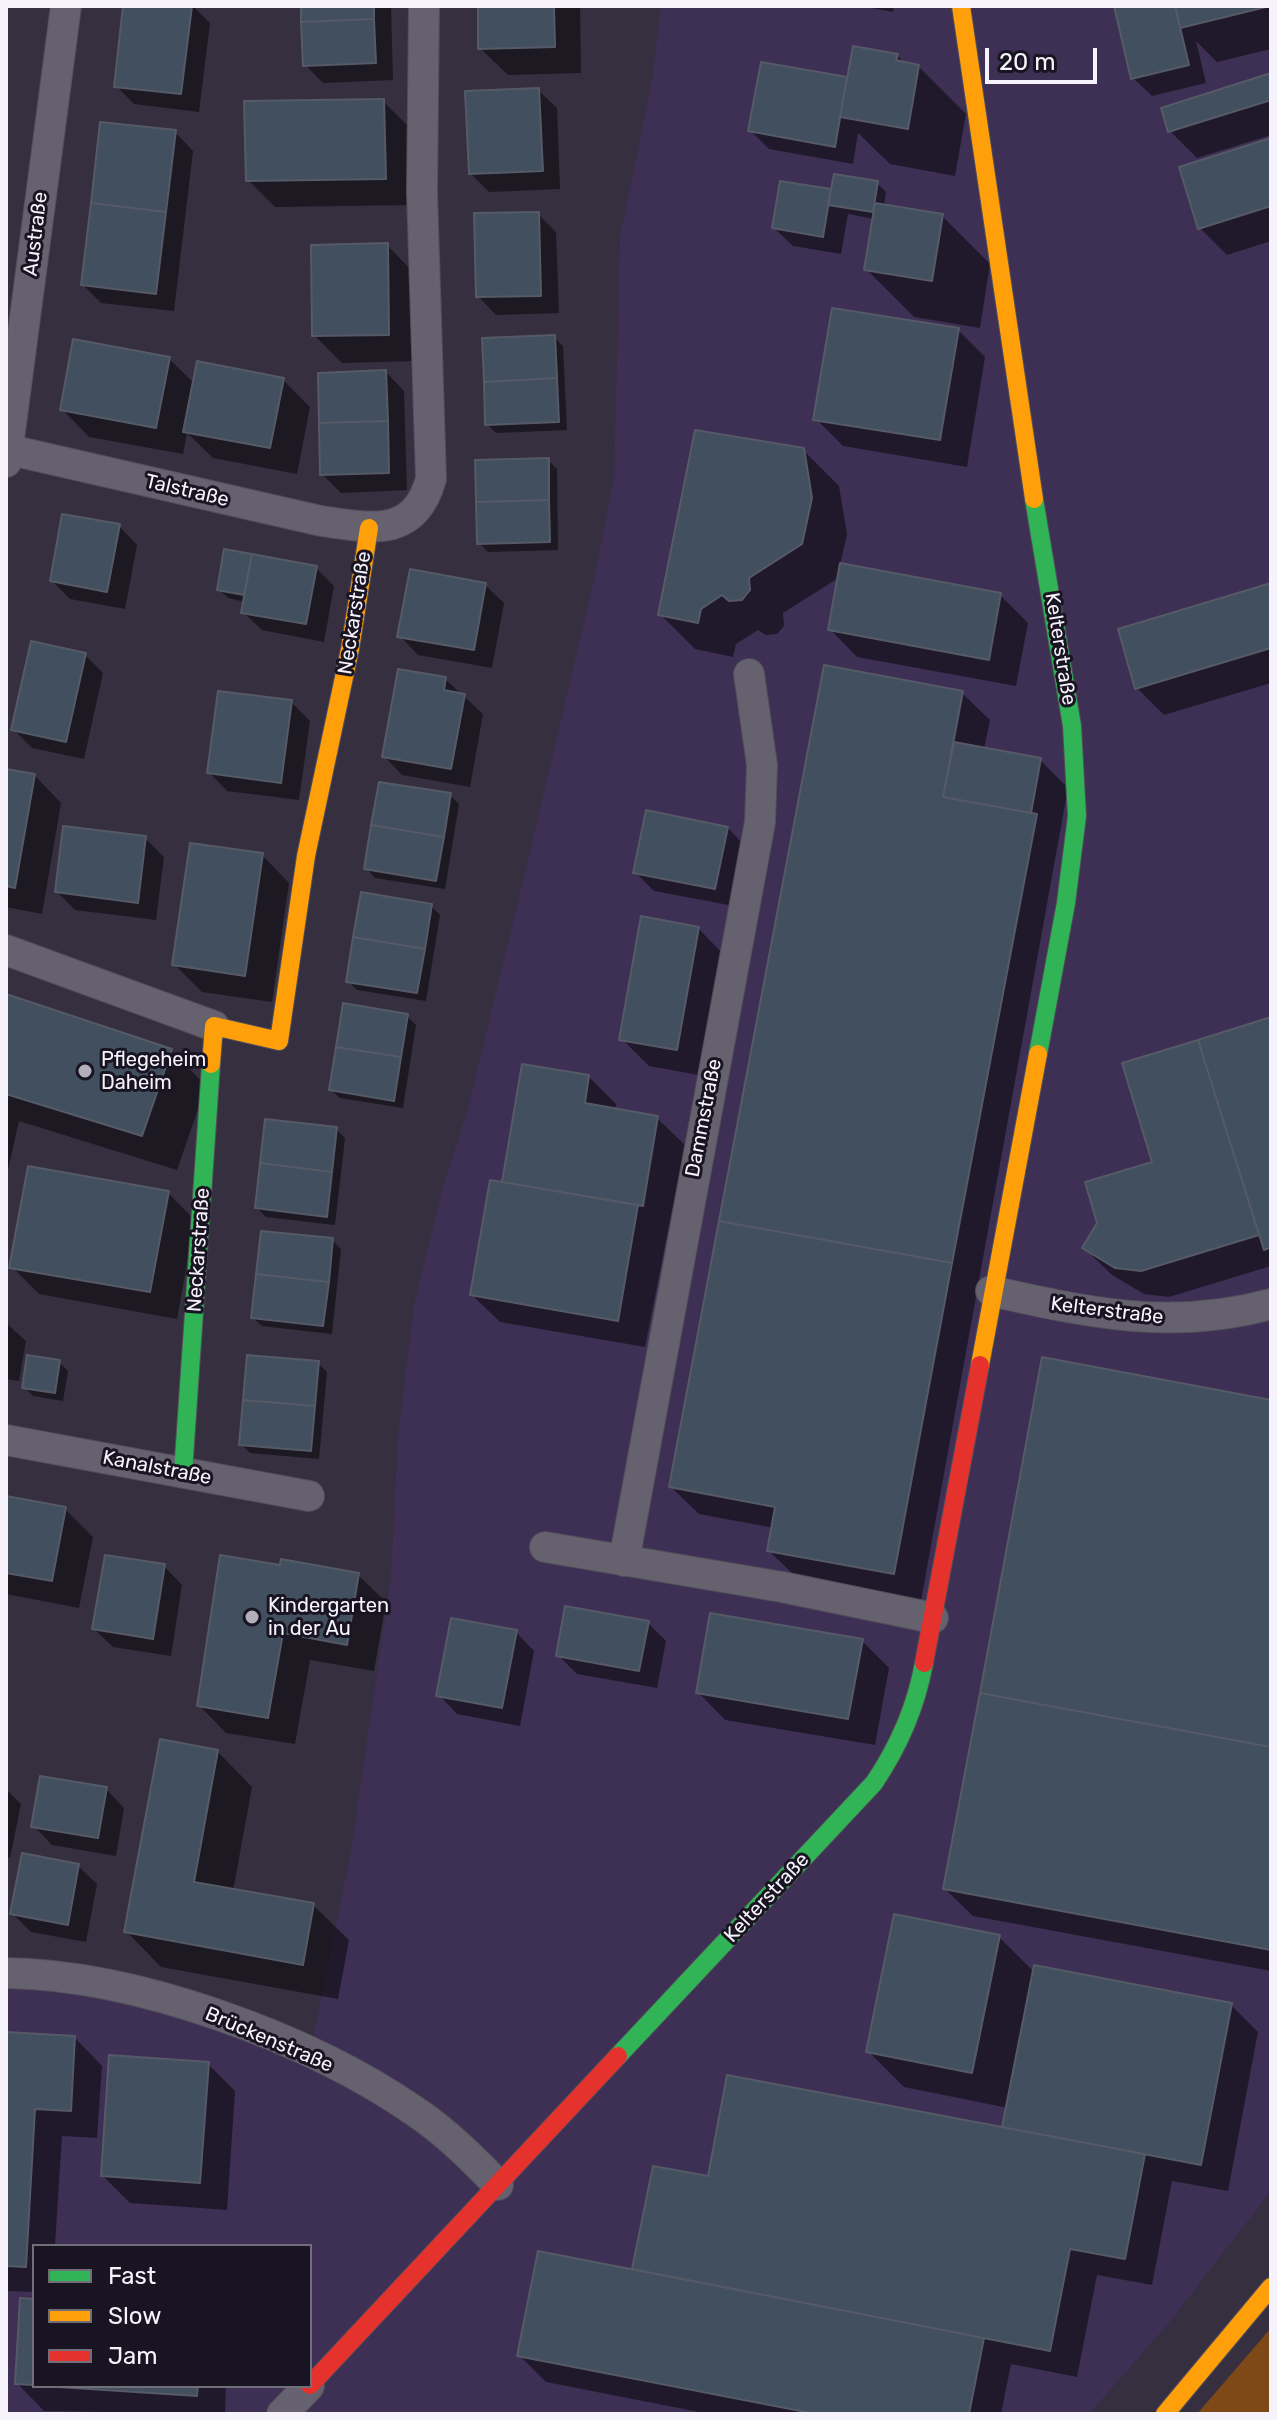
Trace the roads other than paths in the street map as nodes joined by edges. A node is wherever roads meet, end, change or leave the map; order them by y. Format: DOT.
graph roads {
  1 [pos="66,6"];
  2 [pos="424,6"];
  3 [pos="961,6"];
  4 [pos="7,453"];
  5 [pos="369,528"];
  6 [pos="749,674"];
  7 [pos="6,950"];
  8 [pos="214,1026"];
  9 [pos="991,1291"];
  10 [pos="1271,1304"];
  11 [pos="6,1440"];
  12 [pos="183,1473"];
  13 [pos="309,1496"];
  14 [pos="545,1547"];
  15 [pos="624,1561"];
  16 [pos="933,1618"];
  17 [pos="6,1973"];
  18 [pos="498,2185"];
  19 [pos="1271,2287"];
  20 [pos="312,2382"];
  21 [pos="306,2388"];
  22 [pos="282,2414"];
  23 [pos="1165,2414"];
  1 -- 4 [label="street, Austraße"];
  2 -- 5 [label="street, Neckarstraße"];
  3 -- 9 [label="street, Kelterstraße"];
  4 -- 5 [label="street, Talstraße"];
  5 -- 8 [label="street, Neckarstraße"];
  6 -- 15 [label="street, Dammstraße"];
  7 -- 8 [label="street, Neckarstraße"];
  8 -- 12 [label="street, Neckarstraße"];
  9 -- 10 [label="street, Kelterstraße"];
  9 -- 16 [label="street, Kelterstraße"];
  11 -- 12 [label="street, Kanalstraße"];
  12 -- 13 [label="street, Kanalstraße"];
  14 -- 15 [label="street"];
  15 -- 16 [label="street"];
  16 -- 18 [label="street, Kelterstraße"];
  17 -- 18 [label="street, Brückenstraße"];
  18 -- 20 [label="street, Kelterstraße"];
  19 -- 23 [label="street"];
  21 -- 22 [label="street, Kelterstraße"];
}
